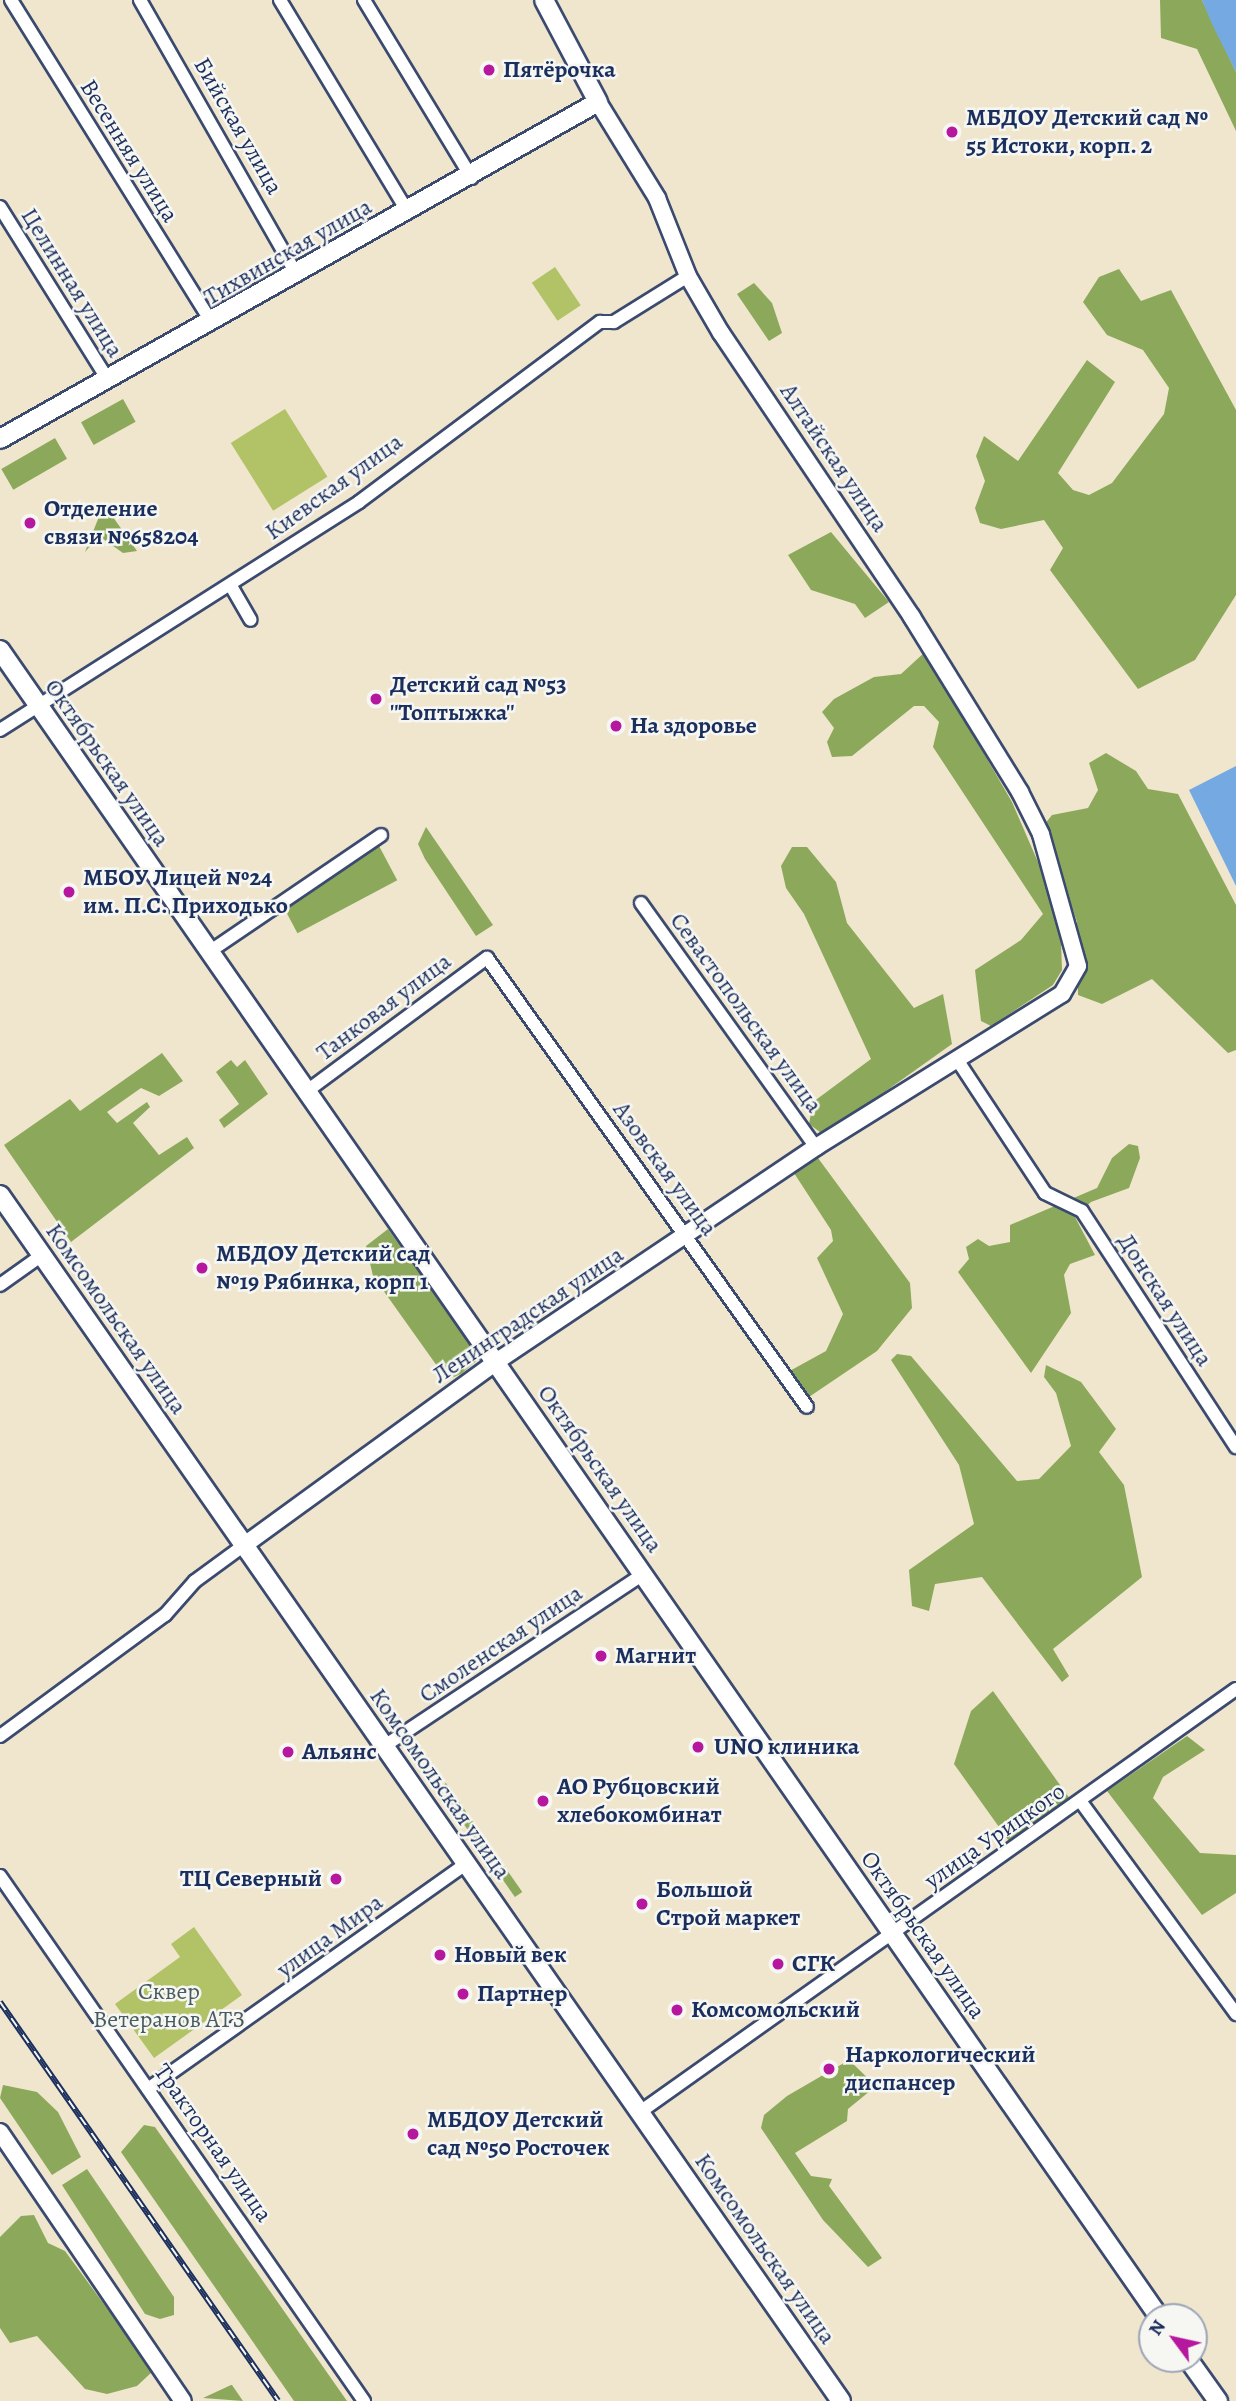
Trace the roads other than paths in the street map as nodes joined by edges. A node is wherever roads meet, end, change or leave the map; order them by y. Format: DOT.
graph roads {
  1 [pos="11,0"];
  2 [pos="140,0"];
  3 [pos="280,0"];
  4 [pos="364,0"];
  5 [pos="544,0"];
  6 [pos="598,102"];
  7 [pos="472,178"];
  8 [pos="0,207"];
  9 [pos="408,212"];
  10 [pos="298,275"];
  11 [pos="688,276"];
  12 [pos="212,323"];
  13 [pos="108,380"];
  14 [pos="0,439"];
  15 [pos="230,586"];
  16 [pos="251,620"];
  17 [pos="0,650"];
  18 [pos="36,705"];
  19 [pos="0,730"];
  20 [pos="381,835"];
  21 [pos="641,902"];
  22 [pos="1077,946"];
  23 [pos="209,952"];
  24 [pos="486,958"];
  25 [pos="957,1060"];
  26 [pos="307,1091"];
  27 [pos="816,1147"];
  28 [pos="0,1195"];
  29 [pos="687,1235"];
  30 [pos="42,1255"];
  31 [pos="0,1285"];
  32 [pos="496,1362"];
  33 [pos="807,1407"];
  34 [pos="1236,1447"];
  35 [pos="243,1546"];
  36 [pos="643,1574"];
  37 [pos="1236,1689"];
  38 [pos="0,1736"];
  39 [pos="383,1747"];
  40 [pos="1081,1802"];
  41 [pos="466,1864"];
  42 [pos="0,1877"];
  43 [pos="893,1936"];
  44 [pos="1236,2014"];
  45 [pos="148,2089"];
  46 [pos="639,2112"];
  47 [pos="0,2132"];
  48 [pos="1149,2303"];
  49 [pos="1198,2373"];
  50 [pos="183,2401"];
  51 [pos="364,2401"];
  52 [pos="841,2401"];
  53 [pos="1218,2401"];
  1 -- 12 [label="street, Весенняя улица"];
  2 -- 10 [label="street, Бийская улица"];
  3 -- 9 [label="street"];
  4 -- 7 [label="street"];
  5 -- 6 [label="main road, Алтайская улица"];
  6 -- 7 [label="main road, Тихвинская улица"];
  6 -- 11 [label="street, Алтайская улица"];
  7 -- 9 [label="main road, Тихвинская улица"];
  8 -- 13 [label="street, Целинная улица"];
  9 -- 10 [label="main road, Тихвинская улица"];
  10 -- 12 [label="main road, Тихвинская улица"];
  11 -- 15 [label="street, Киевская улица"];
  11 -- 22 [label="street, Алтайская улица"];
  12 -- 13 [label="main road, Тихвинская улица"];
  13 -- 14 [label="main road, Тихвинская улица"];
  15 -- 16 [label="street"];
  15 -- 18 [label="street, Киевская улица"];
  17 -- 18 [label="main road, Октябрьская улица"];
  18 -- 19 [label="street, Киевская улица"];
  18 -- 23 [label="main road, Октябрьская улица"];
  20 -- 23 [label="street"];
  21 -- 27 [label="street, Севастопольская улица"];
  22 -- 25 [label="street, Ленинградская улица"];
  23 -- 26 [label="main road, Октябрьская улица"];
  24 -- 26 [label="street, Танковая улица"];
  24 -- 29 [label="street, Азовская улица"];
  25 -- 27 [label="street, Ленинградская улица"];
  25 -- 34 [label="street, Донская улица"];
  26 -- 32 [label="main road, Октябрьская улица"];
  27 -- 29 [label="street, Ленинградская улица"];
  28 -- 30 [label="main road, Комсомольская улица"];
  29 -- 32 [label="street, Ленинградская улица"];
  29 -- 33 [label="street, Азовская улица"];
  30 -- 31 [label="street"];
  30 -- 35 [label="main road, Комсомольская улица"];
  32 -- 35 [label="street, Ленинградская улица"];
  32 -- 36 [label="main road, Октябрьская улица"];
  35 -- 38 [label="street, Ленинградская улица"];
  35 -- 39 [label="main road, Комсомольская улица"];
  36 -- 39 [label="street, Смоленская улица"];
  36 -- 43 [label="main road, Октябрьская улица"];
  37 -- 40 [label="street, улица Урицкого"];
  39 -- 41 [label="main road, Комсомольская улица"];
  40 -- 43 [label="street, улица Урицкого"];
  40 -- 44 [label="street"];
  41 -- 45 [label="street, улица Мира"];
  41 -- 46 [label="main road, Комсомольская улица"];
  42 -- 45 [label="street, Тракторная улица"];
  43 -- 46 [label="street, улица Урицкого"];
  43 -- 48 [label="main road, Октябрьская улица"];
  45 -- 51 [label="street, Тракторная улица"];
  46 -- 52 [label="main road, Комсомольская улица"];
  47 -- 50 [label="street"];
  49 -- 53 [label="main road"];
}
